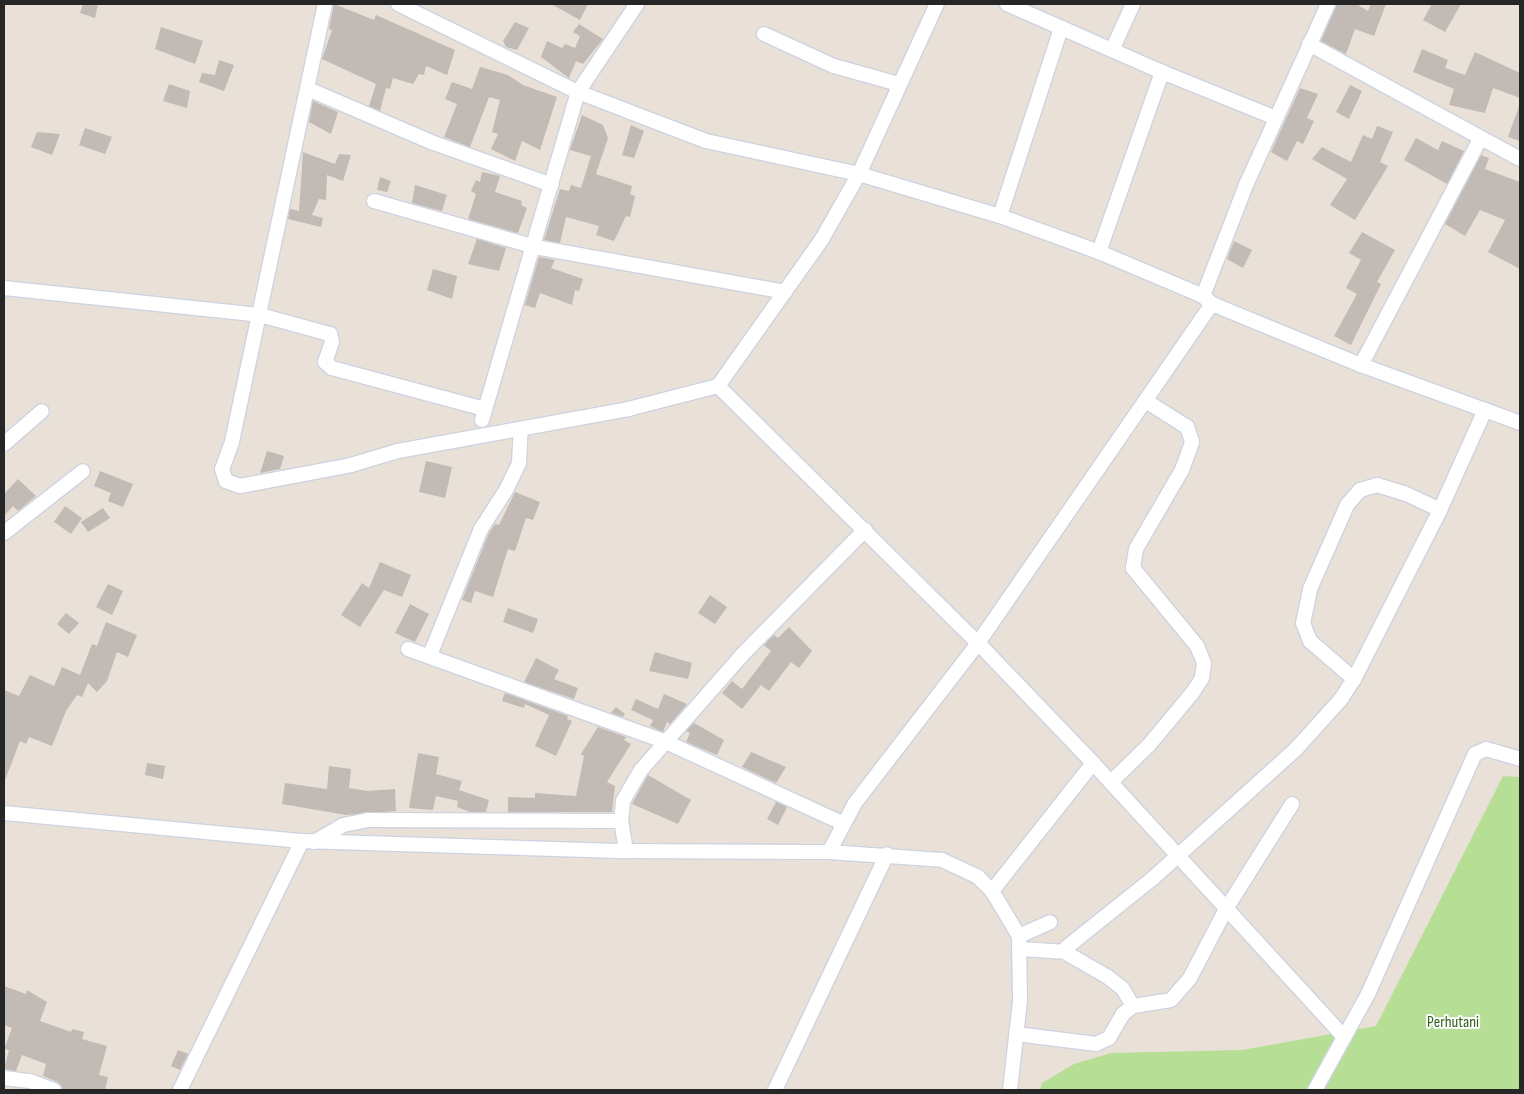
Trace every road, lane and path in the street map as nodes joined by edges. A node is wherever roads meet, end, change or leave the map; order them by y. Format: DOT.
graph roads {
  1 [pos="326,4"];
  2 [pos="637,4"];
  3 [pos="937,4"];
  4 [pos="1008,4"];
  5 [pos="1133,4"];
  6 [pos="1328,4"];
  7 [pos="407,6"];
  8 [pos="1061,28"];
  9 [pos="764,34"];
  10 [pos="1309,44"];
  11 [pos="1112,50"];
  12 [pos="1162,72"];
  13 [pos="899,84"];
  14 [pos="308,89"];
  15 [pos="578,92"];
  16 [pos="1276,118"];
  17 [pos="1480,139"];
  18 [pos="1520,158"];
  19 [pos="860,174"];
  20 [pos="552,185"];
  21 [pos="374,201"];
  22 [pos="1000,216"];
  23 [pos="535,247"];
  24 [pos="1099,252"];
  25 [pos="4,288"];
  26 [pos="786,292"];
  27 [pos="1207,300"];
  28 [pos="260,315"];
  29 [pos="1361,365"];
  30 [pos="718,386"];
  31 [pos="1146,401"];
  32 [pos="1485,410"];
  33 [pos="42,411"];
  34 [pos="1520,423"];
  35 [pos="521,429"];
  36 [pos="4,444"];
  37 [pos="83,471"];
  38 [pos="1440,510"];
  39 [pos="865,530"];
  40 [pos="4,533"];
  41 [pos="978,643"];
  42 [pos="408,649"];
  43 [pos="430,654"];
  44 [pos="1354,680"];
  45 [pos="666,742"];
  46 [pos="1520,759"];
  47 [pos="1093,763"];
  48 [pos="1111,782"];
  49 [pos="1292,804"];
  50 [pos="4,813"];
  51 [pos="622,828"];
  52 [pos="839,829"];
  53 [pos="308,841"];
  54 [pos="626,851"];
  55 [pos="830,852"];
  56 [pos="887,854"];
  57 [pos="1178,856"];
  58 [pos="992,891"];
  59 [pos="1226,908"];
  60 [pos="1050,922"];
  61 [pos="1020,943"];
  62 [pos="1066,952"];
  63 [pos="1133,1006"];
  64 [pos="1016,1034"];
  65 [pos="1344,1037"];
  66 [pos="8,1083"];
  67 [pos="54,1090"];
  68 [pos="180,1090"];
  69 [pos="775,1090"];
  70 [pos="1010,1090"];
  71 [pos="1315,1090"];
  1 -- 14 [label="street"];
  2 -- 15 [label="street"];
  3 -- 13 [label="street"];
  4 -- 8 [label="street"];
  5 -- 11 [label="street"];
  6 -- 10 [label="street"];
  7 -- 15 [label="street"];
  8 -- 11 [label="street"];
  8 -- 22 [label="street"];
  9 -- 13 [label="street"];
  10 -- 16 [label="street"];
  10 -- 17 [label="street"];
  11 -- 12 [label="street"];
  12 -- 16 [label="street"];
  12 -- 24 [label="street"];
  13 -- 19 [label="street"];
  14 -- 20 [label="street"];
  14 -- 28 [label="street"];
  15 -- 19 [label="street"];
  15 -- 20 [label="street"];
  16 -- 27 [label="street"];
  17 -- 18 [label="street"];
  17 -- 29 [label="street"];
  19 -- 22 [label="street"];
  19 -- 26 [label="street"];
  20 -- 23 [label="street"];
  21 -- 23 [label="street"];
  22 -- 24 [label="street"];
  23 -- 26 [label="street"];
  23 -- 28 [label="street"];
  24 -- 27 [label="street"];
  25 -- 28 [label="street"];
  26 -- 30 [label="street"];
  27 -- 29 [label="street"];
  27 -- 31 [label="street"];
  28 -- 35 [label="street"];
  29 -- 32 [label="street"];
  30 -- 35 [label="street"];
  30 -- 39 [label="street"];
  31 -- 41 [label="street"];
  31 -- 48 [label="street"];
  32 -- 34 [label="street"];
  32 -- 38 [label="street"];
  33 -- 36 [label="street"];
  35 -- 43 [label="street"];
  37 -- 40 [label="street"];
  38 -- 44 [label="street"];
  38 -- 44 [label="street"];
  39 -- 41 [label="street"];
  39 -- 45 [label="street"];
  41 -- 47 [label="street"];
  41 -- 52 [label="street"];
  42 -- 43 [label="street"];
  43 -- 45 [label="street"];
  44 -- 57 [label="street"];
  45 -- 51 [label="street"];
  45 -- 52 [label="street"];
  46 -- 65 [label="street"];
  47 -- 48 [label="street"];
  47 -- 58 [label="street"];
  48 -- 57 [label="street"];
  49 -- 59 [label="street"];
  50 -- 53 [label="street"];
  51 -- 53 [label="street"];
  51 -- 54 [label="street"];
  52 -- 55 [label="street"];
  53 -- 54 [label="street"];
  53 -- 68 [label="street"];
  54 -- 55 [label="street"];
  55 -- 56 [label="street"];
  56 -- 58 [label="street"];
  56 -- 69 [label="street"];
  57 -- 59 [label="street"];
  57 -- 62 [label="street"];
  58 -- 61 [label="street"];
  59 -- 63 [label="street"];
  59 -- 65 [label="street"];
  60 -- 61 [label="street"];
  61 -- 62 [label="street"];
  61 -- 64 [label="street"];
  62 -- 63 [label="street"];
  63 -- 64 [label="street"];
  64 -- 70 [label="street"];
  65 -- 71 [label="street"];
  66 -- 67 [label="street"];
}
